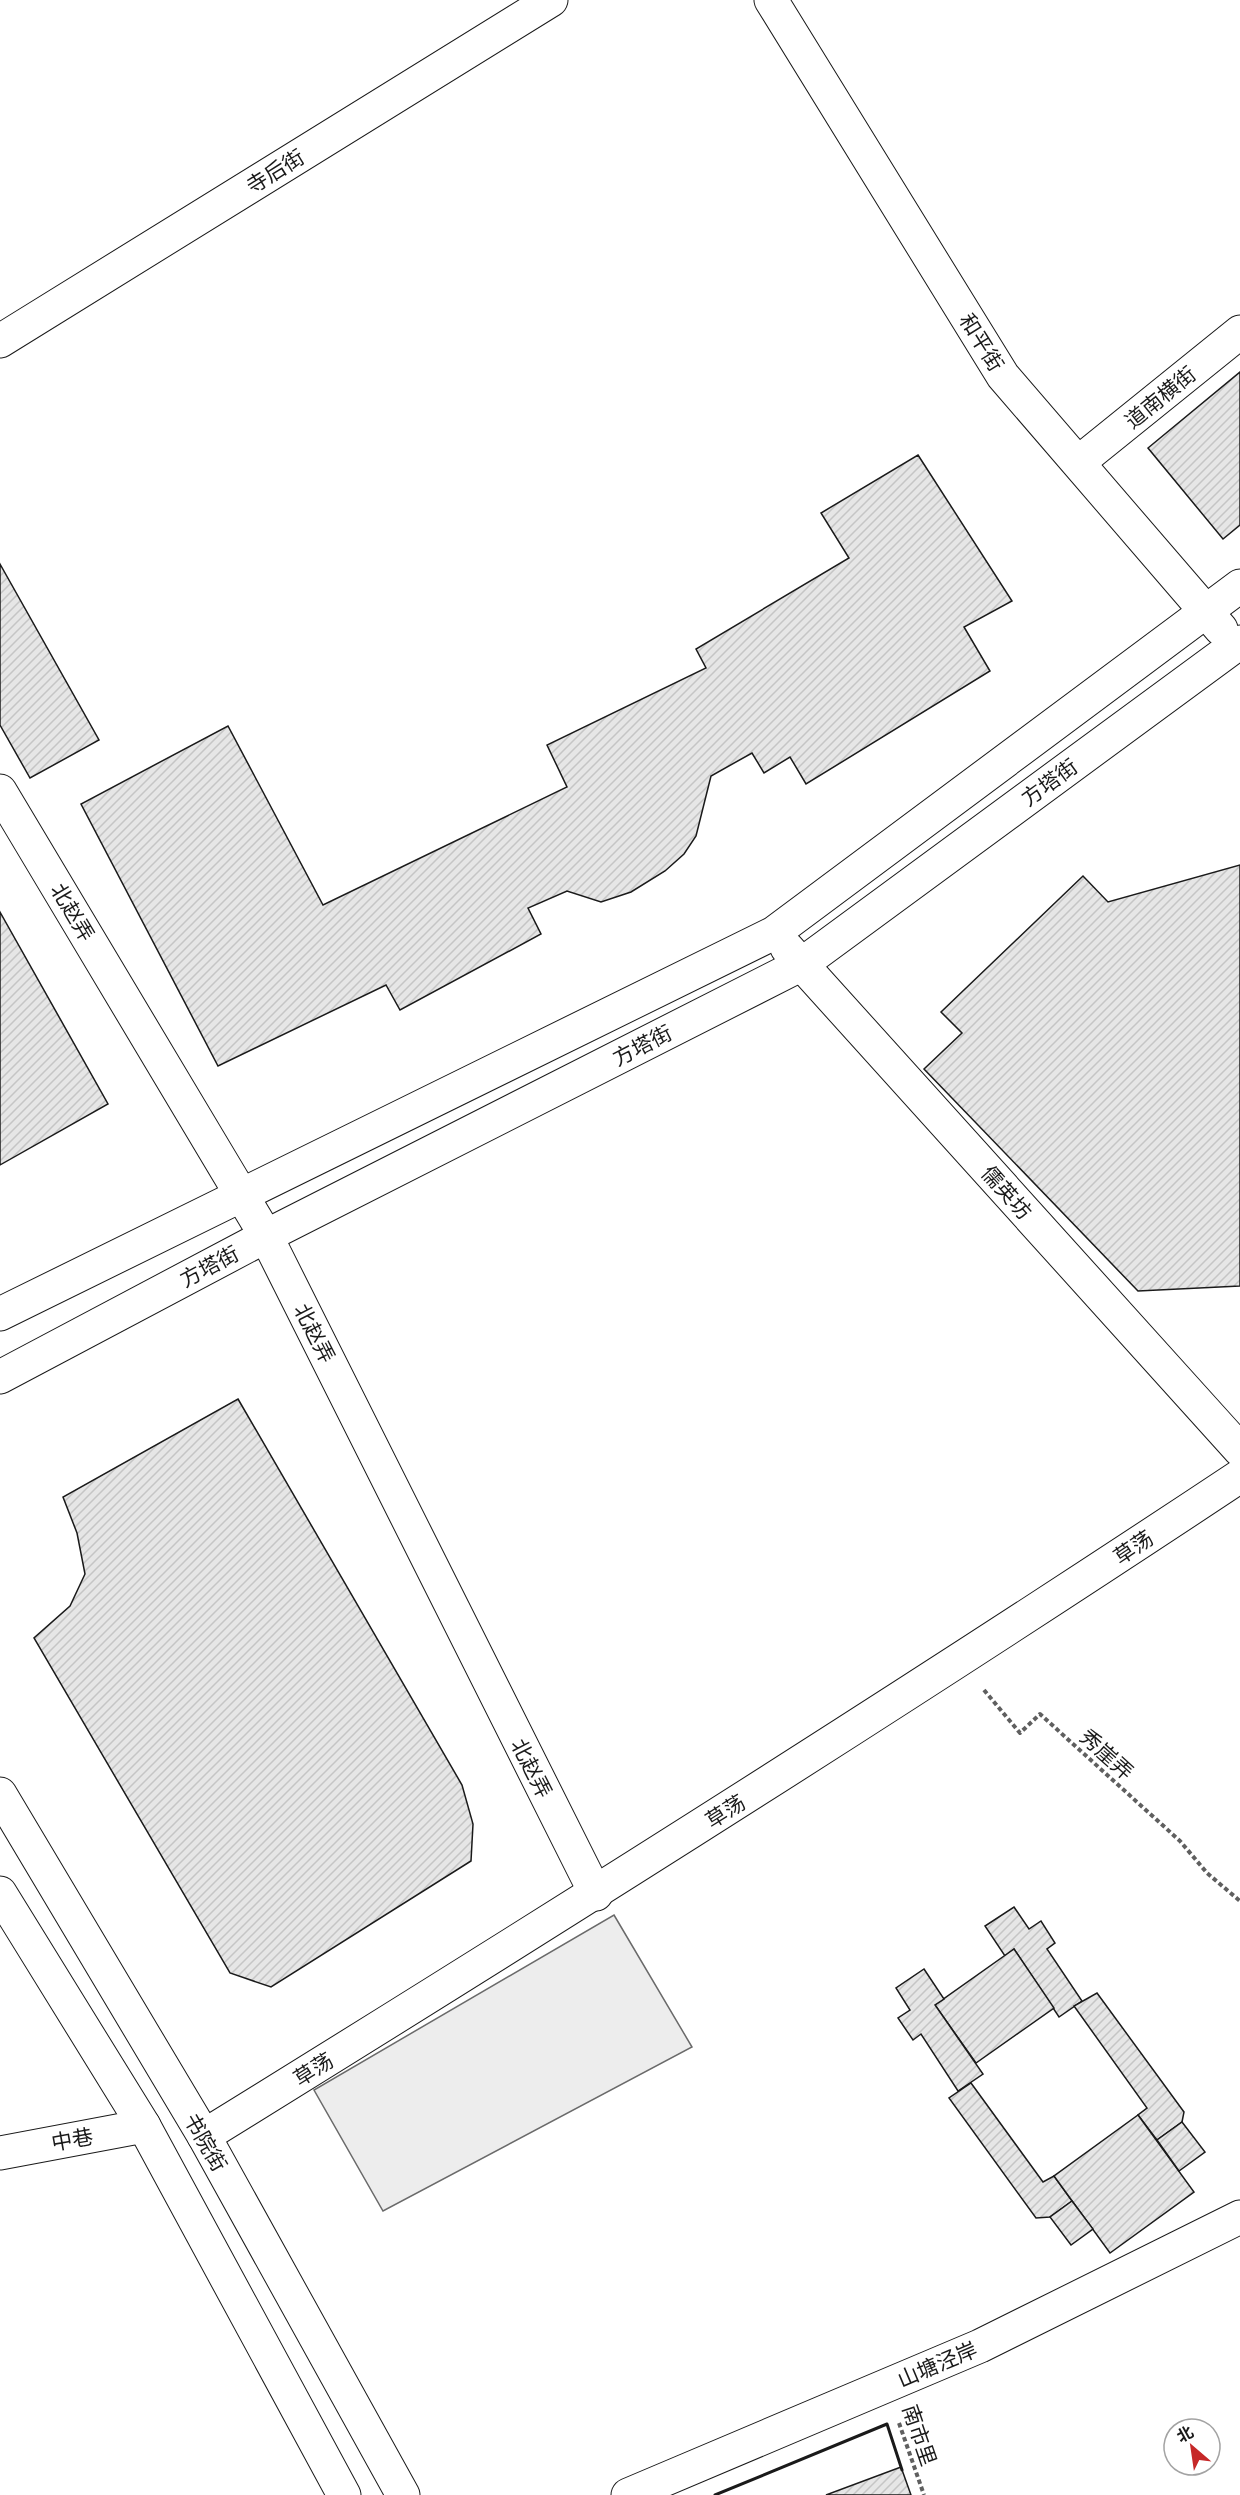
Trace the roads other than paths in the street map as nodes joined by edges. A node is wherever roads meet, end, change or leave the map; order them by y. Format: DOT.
graph roads {
  1 [pos="551,0"];
  2 [pos="771,0"];
  3 [pos="1240,332"];
  4 [pos="0,341"];
  5 [pos="1079,462"];
  6 [pos="1240,586"];
  7 [pos="1207,613"];
  8 [pos="1238,646"];
  9 [pos="0,791"];
  10 [pos="774,933"];
  11 [pos="802,964"];
  12 [pos="243,1195"];
  13 [pos="266,1236"];
  14 [pos="0,1314"];
  15 [pos="0,1377"];
  16 [pos="1240,1450"];
  17 [pos="1240,1476"];
  18 [pos="0,1794"];
  19 [pos="0,1893"];
  20 [pos="596,1894"];
  21 [pos="144,2126"];
  22 [pos="204,2136"];
  23 [pos="0,2152"];
  24 [pos="1240,2217"];
  25 [pos="344,2495"];
  26 [pos="403,2495"];
  27 [pos="628,2495"];
  1 -- 4 [label="street, 寺后街"];
  2 -- 5 [label="street, 和平街"];
  3 -- 5 [label="street, 道南横街"];
  5 -- 7 [label="street, 和平街"];
  6 -- 7 [label="street, 方塔街"];
  7 -- 8 [label="street, 和平街"];
  7 -- 10 [label="street, 方塔街"];
  8 -- 11 [label="street, 方塔街"];
  9 -- 12 [label="street, 北赵弄"];
  10 -- 11 [label="street, 儒英坊"];
  10 -- 12 [label="street, 方塔街"];
  11 -- 13 [label="street, 方塔街"];
  11 -- 16 [label="street, 儒英坊"];
  12 -- 13 [label="street, 北赵弄"];
  12 -- 14 [label="street, 方塔街"];
  13 -- 15 [label="street, 方塔街"];
  13 -- 20 [label="street, 北赵弄"];
  17 -- 20 [label="street, 草荡"];
  18 -- 22 [label="street, 书院街"];
  19 -- 21 [label="street"];
  20 -- 22 [label="street, 草荡"];
  21 -- 23 [label="street, 中巷"];
  21 -- 25 [label="street"];
  22 -- 26 [label="street, 书院街"];
  24 -- 27 [label="street, 山塘泾岸"];
}
